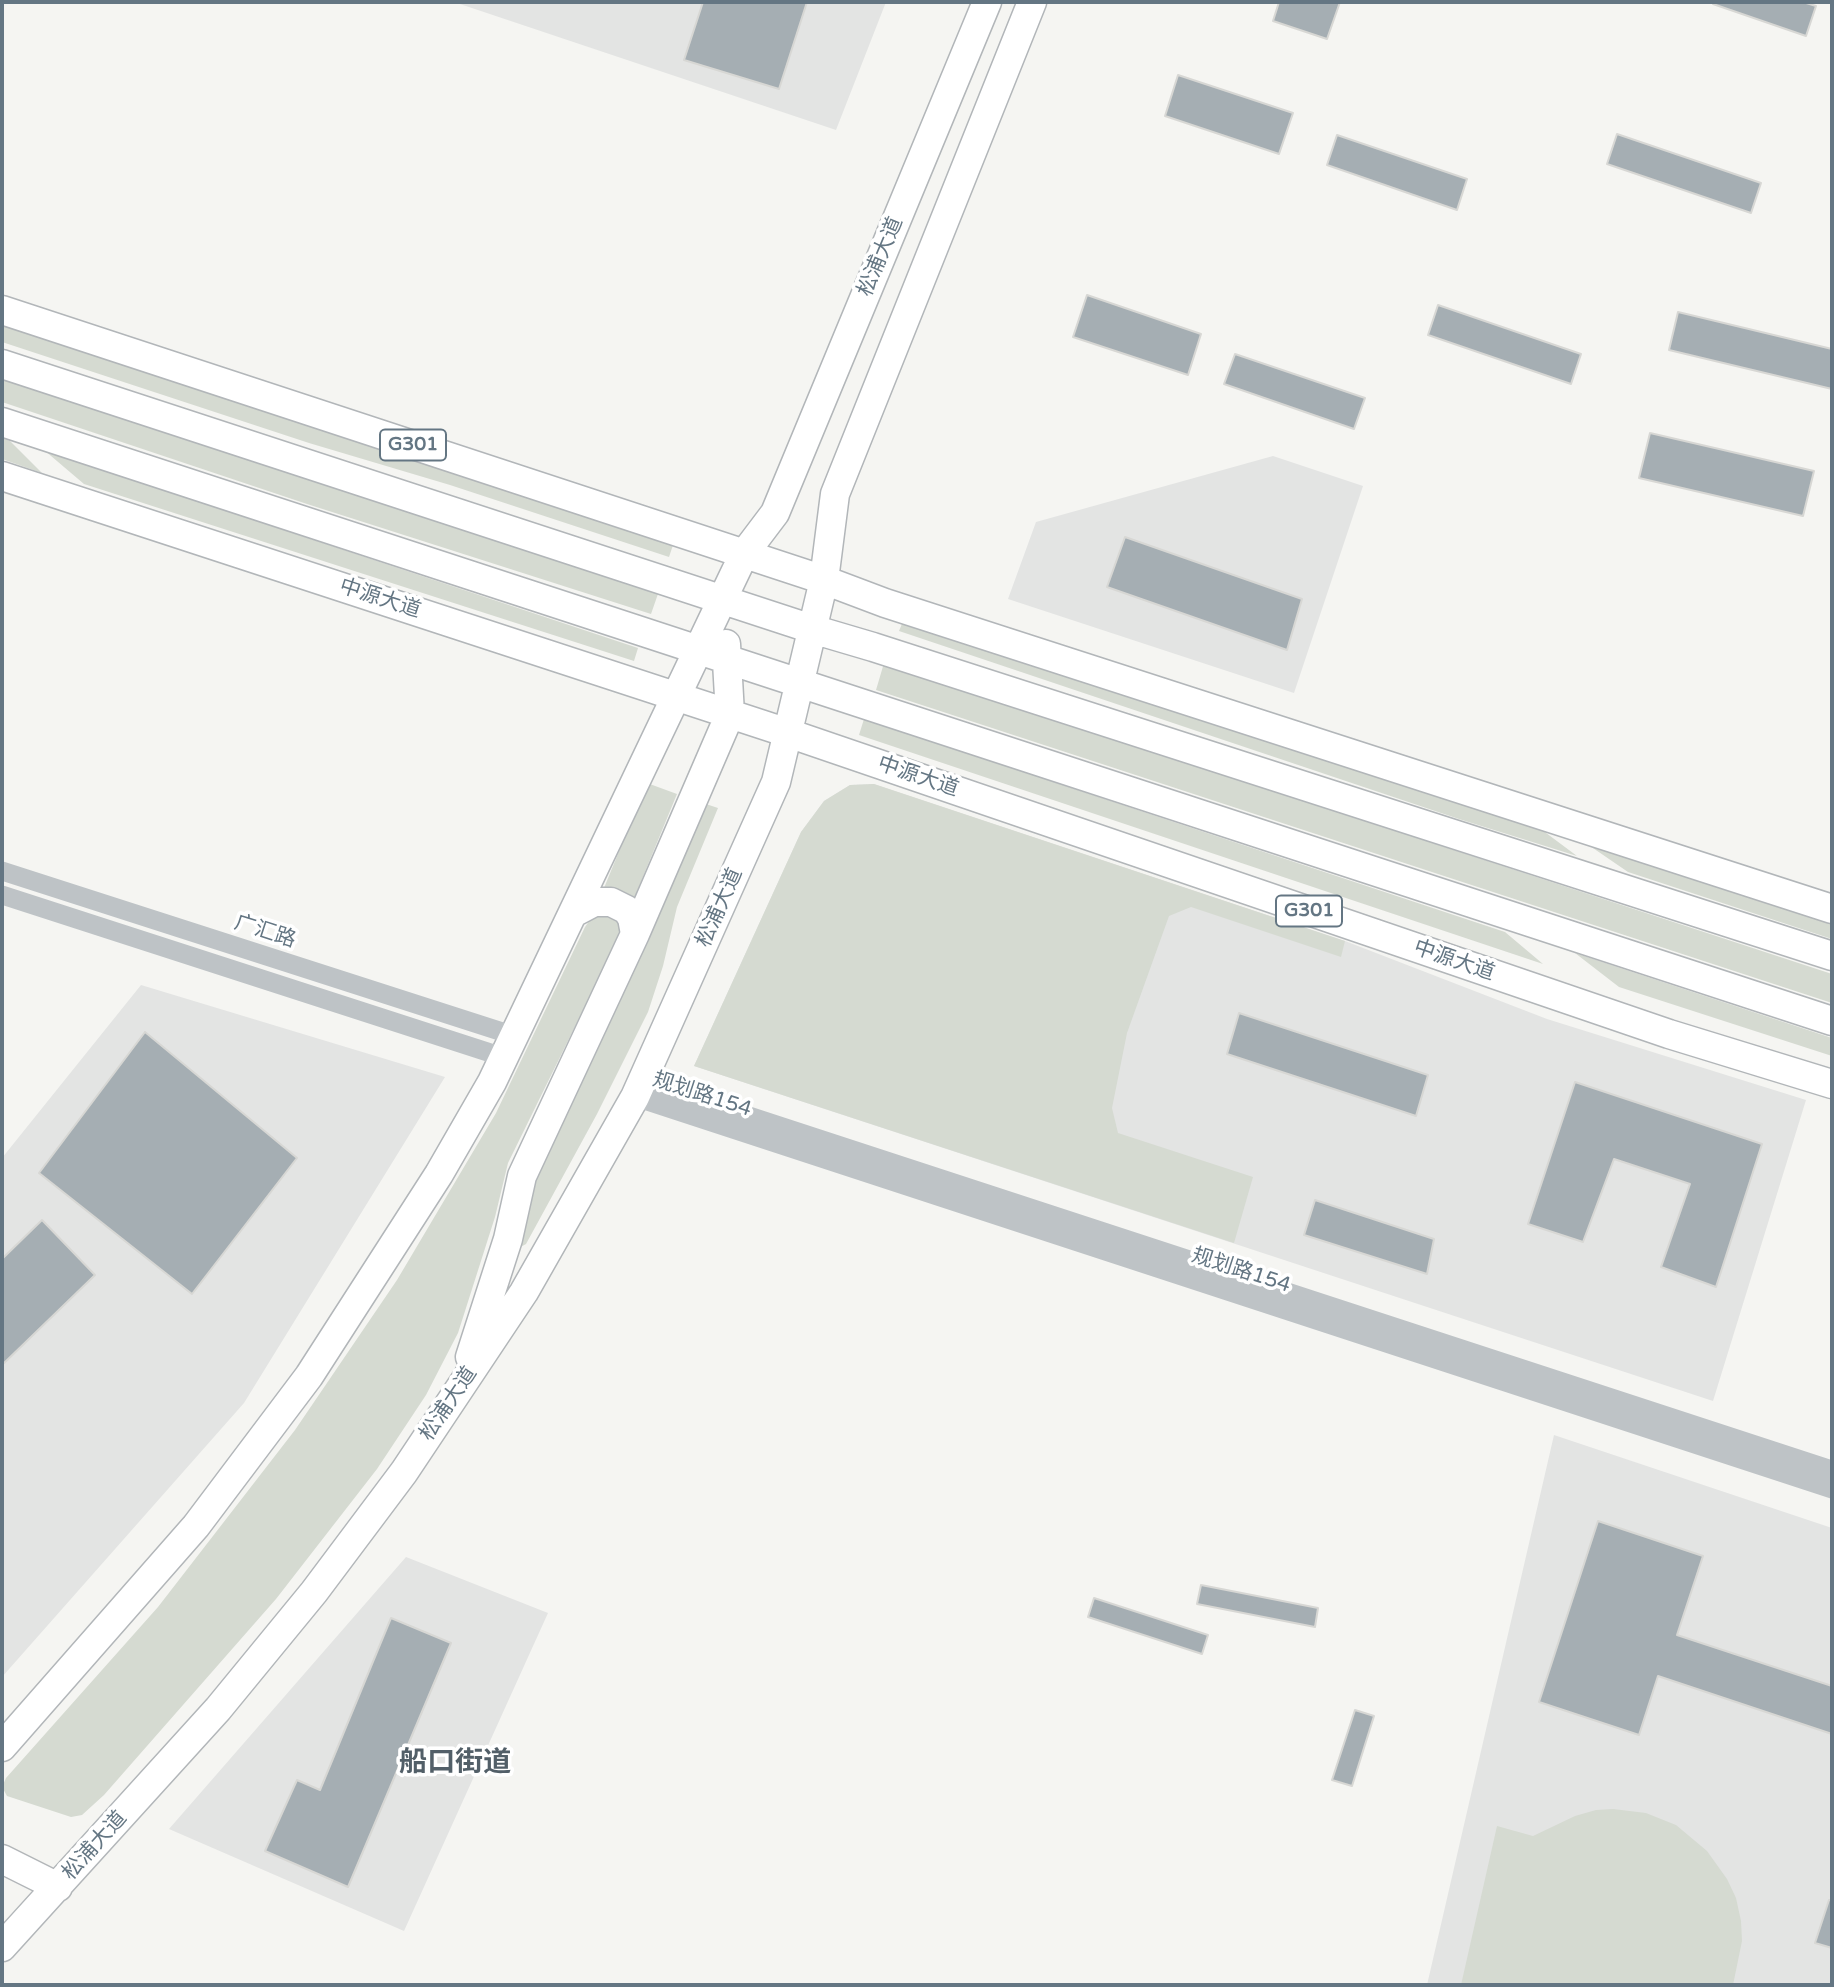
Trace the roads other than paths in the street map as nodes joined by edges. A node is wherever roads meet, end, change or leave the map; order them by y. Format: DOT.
graph roads {
  1 [pos="987,2"];
  2 [pos="1032,2"];
  3 [pos="2,310"];
  4 [pos="2,364"];
  5 [pos="2,422"];
  6 [pos="2,477"];
  7 [pos="744,554"];
  8 [pos="824,580"];
  9 [pos="723,599"];
  10 [pos="812,629"];
  11 [pos="699,650"];
  12 [pos="726,659"];
  13 [pos="799,684"];
  14 [pos="677,696"];
  15 [pos="730,714"];
  16 [pos="788,733"];
  17 [pos="2,871"];
  18 [pos="2,895"];
  19 [pos="1832,909"];
  20 [pos="575,912"];
  21 [pos="635,934"];
  22 [pos="1832,956"];
  23 [pos="1832,1021"];
  24 [pos="509,1047"];
  25 [pos="1832,1084"];
  26 [pos="639,1089"];
  27 [pos="459,1389"];
  28 [pos="1832,1470"];
  29 [pos="1832,1489"];
  30 [pos="2,1747"];
  31 [pos="2,1859"];
  32 [pos="58,1887"];
  33 [pos="2,1947"];
  1 -- 7 [label="highway, 松浦大道"];
  2 -- 8 [label="highway, 松浦大道"];
  3 -- 7 [label="highway, G301"];
  4 -- 9 [label="highway"];
  5 -- 11 [label="highway"];
  6 -- 14 [label="highway, 中源大道 / G301"];
  7 -- 8 [label="highway, G301"];
  7 -- 9 [label="highway, 松浦大道"];
  8 -- 10 [label="highway, 松浦大道"];
  8 -- 19 [label="highway, G301"];
  9 -- 10 [label="highway"];
  9 -- 11 [label="highway, 松浦大道"];
  9 -- 12 [label="highway"];
  10 -- 13 [label="highway, 松浦大道"];
  10 -- 22 [label="highway"];
  11 -- 12 [label="highway"];
  11 -- 14 [label="highway, 松浦大道"];
  12 -- 13 [label="highway"];
  12 -- 15 [label="highway"];
  13 -- 16 [label="highway, 松浦大道"];
  13 -- 23 [label="highway"];
  14 -- 15 [label="highway, 中源大道 / G301"];
  14 -- 20 [label="highway, 松浦大道"];
  15 -- 16 [label="highway, 中源大道 / G301"];
  15 -- 21 [label="highway"];
  16 -- 25 [label="highway, 中源大道 / G301"];
  16 -- 26 [label="highway, 松浦大道"];
  17 -- 24 [label="street, 广汇路"];
  18 -- 24 [label="street"];
  20 -- 21 [label="highway"];
  20 -- 24 [label="highway"];
  21 -- 27 [label="highway"];
  24 -- 30 [label="highway"];
  26 -- 27 [label="highway, 松浦大道"];
  26 -- 28 [label="street"];
  26 -- 29 [label="street, 规划路154"];
  27 -- 32 [label="highway, 松浦大道"];
  31 -- 32 [label="highway"];
  32 -- 33 [label="highway, 松浦大道"];
}
